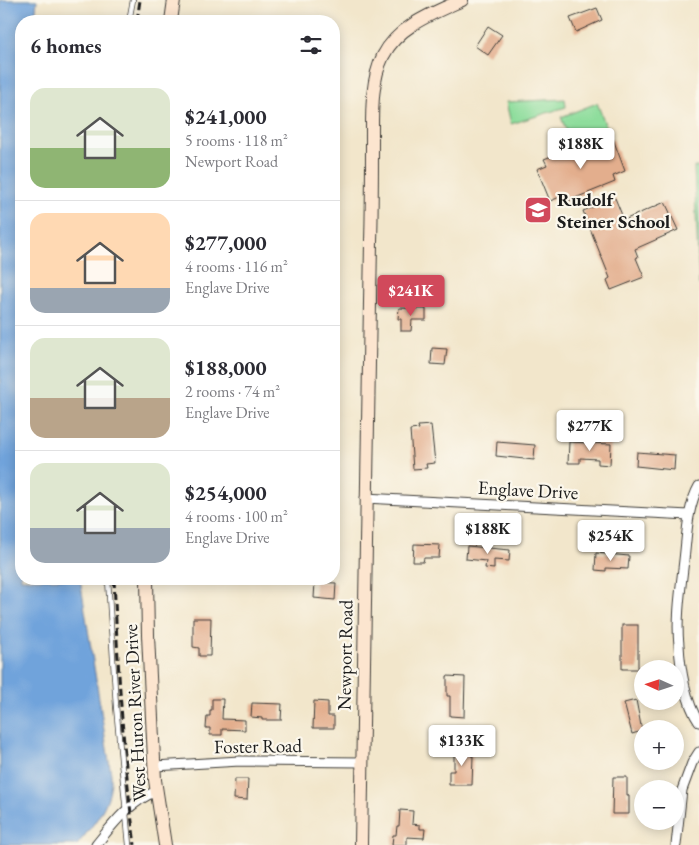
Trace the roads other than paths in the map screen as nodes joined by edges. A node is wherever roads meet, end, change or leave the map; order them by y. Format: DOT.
graph roads {
  1 [pos="133,0"];
  2 [pos="174,0"];
  3 [pos="462,0"];
  4 [pos="130,15"];
  5 [pos="172,15"];
  6 [pos="699,486"];
  7 [pos="365,498"];
  8 [pos="690,514"];
  9 [pos="108,585"];
  10 [pos="147,585"];
  11 [pos="699,722"];
  12 [pos="699,752"];
  13 [pos="362,762"];
  14 [pos="155,766"];
  15 [pos="157,791"];
  16 [pos="126,811"];
  17 [pos="96,845"];
  18 [pos="129,845"];
  19 [pos="165,845"];
  20 [pos="361,845"];
  21 [pos="676,845"];
  1 -- 4 [label="lane"];
  2 -- 5 [label="street"];
  3 -- 7 [label="street, Newport Road"];
  6 -- 8 [label="street"];
  7 -- 8 [label="street, Englave Drive"];
  7 -- 13 [label="street, Newport Road"];
  8 -- 11 [label="street"];
  9 -- 16 [label="lane"];
  10 -- 14 [label="street, West Huron River Drive"];
  12 -- 21 [label="street"];
  13 -- 14 [label="street, Foster Road"];
  13 -- 20 [label="street, Newport Road"];
  14 -- 15 [label="street, West Huron River Drive"];
  15 -- 16 [label="street"];
  15 -- 19 [label="street, West Huron River Drive"];
  16 -- 17 [label="street"];
  16 -- 18 [label="lane"];
}
